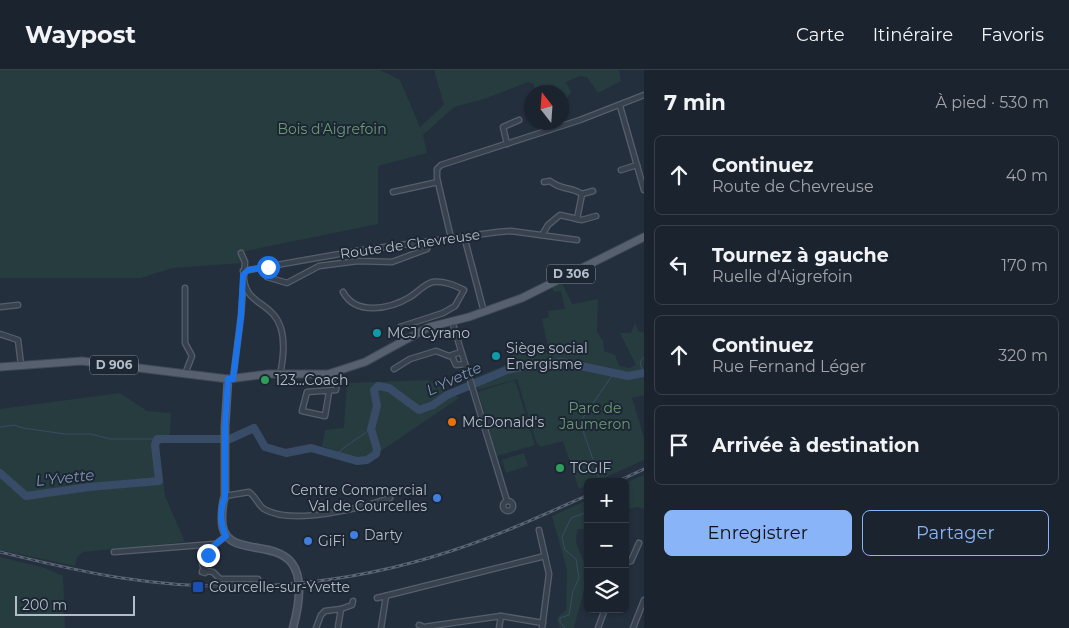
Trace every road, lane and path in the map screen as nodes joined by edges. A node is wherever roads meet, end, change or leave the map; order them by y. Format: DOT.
graph roads {
  1 [pos="644,95"];
  2 [pos="620,106"];
  3 [pos="519,120"];
  4 [pos="507,144"];
  5 [pos="637,165"];
  6 [pos="621,170"];
  7 [pos="438,182"];
  8 [pos="544,182"];
  9 [pos="644,190"];
  10 [pos="592,191"];
  11 [pos="394,192"];
  12 [pos="582,194"];
  13 [pos="596,216"];
  14 [pos="578,219"];
  15 [pos="542,235"];
  16 [pos="464,236"];
  17 [pos="644,237"];
  18 [pos="451,238"];
  19 [pos="577,240"];
  20 [pos="430,241"];
  21 [pos="241,253"];
  22 [pos="260,268"];
  23 [pos="245,272"];
  24 [pos="184,288"];
  25 [pos="343,292"];
  26 [pos="18,305"];
  27 [pos="0,308"];
  28 [pos="484,312"];
  29 [pos="452,321"];
  30 [pos="400,326"];
  31 [pos="0,334"];
  32 [pos="461,352"];
  33 [pos="452,356"];
  34 [pos="465,364"];
  35 [pos="21,365"];
  36 [pos="0,367"];
  37 [pos="394,369"];
  38 [pos="339,371"];
  39 [pos="185,374"];
  40 [pos="280,375"];
  41 [pos="231,379"];
  42 [pos="329,392"];
  43 [pos="225,496"];
  44 [pos="390,498"];
  45 [pos="507,501"];
  46 [pos="539,530"];
  47 [pos="226,536"];
  48 [pos="639,543"];
  49 [pos="214,544"];
  50 [pos="114,552"];
  51 [pos="545,556"];
  52 [pos="629,562"];
  53 [pos="258,579"];
  54 [pos="386,596"];
  55 [pos="377,598"];
  56 [pos="644,600"];
  57 [pos="353,601"];
  58 [pos="341,609"];
  59 [pos="604,613"];
  60 [pos="501,616"];
  61 [pos="419,624"];
  62 [pos="542,625"];
  63 [pos="338,627"];
  64 [pos="293,628"];
  65 [pos="316,628"];
  66 [pos="381,628"];
  67 [pos="499,628"];
  68 [pos="598,628"];
  69 [pos="633,628"];
  1 -- 2 [label="street"];
  2 -- 4 [label="street"];
  2 -- 5 [label="street"];
  3 -- 4 [label="street"];
  4 -- 7 [label="street"];
  5 -- 6 [label="street"];
  5 -- 9 [label="street"];
  7 -- 11 [label="street"];
  7 -- 18 [label="street"];
  8 -- 12 [label="street"];
  10 -- 12 [label="street"];
  12 -- 14 [label="street"];
  13 -- 14 [label="street"];
  14 -- 15 [label="street"];
  15 -- 16 [label="street, Route de Chevreuse"];
  15 -- 19 [label="street, Route de Chevreuse"];
  16 -- 18 [label="street, Route de Chevreuse"];
  16 -- 28 [label="street"];
  17 -- 28 [label="main road, D 306"];
  18 -- 20 [label="street, Route de Chevreuse"];
  20 -- 22 [label="street, Route de Chevreuse"];
  20 -- 22 [label="street"];
  21 -- 23 [label="street"];
  22 -- 23 [label="street, Route de Chevreuse"];
  23 -- 40 [label="street"];
  23 -- 41 [label="street"];
  24 -- 39 [label="street"];
  25 -- 30 [label="street"];
  26 -- 27 [label="street"];
  28 -- 29 [label="main road, D 306"];
  29 -- 32 [label="street"];
  29 -- 38 [label="main road, D 306"];
  31 -- 35 [label="street"];
  32 -- 33 [label="street"];
  32 -- 34 [label="street"];
  33 -- 34 [label="street"];
  33 -- 37 [label="street"];
  34 -- 45 [label="street"];
  35 -- 36 [label="main road, D 906"];
  35 -- 39 [label="main road, D 906"];
  38 -- 40 [label="main road, D 306"];
  38 -- 42 [label="street"];
  39 -- 41 [label="main road, D 906"];
  40 -- 41 [label="main road, D 306"];
  41 -- 43 [label="street"];
  42 -- 42 [label="street"];
  43 -- 44 [label="street"];
  43 -- 47 [label="street"];
  46 -- 51 [label="street"];
  47 -- 49 [label="street"];
  47 -- 64 [label="street"];
  48 -- 52 [label="street"];
  49 -- 50 [label="street"];
  49 -- 53 [label="street"];
  51 -- 54 [label="street"];
  51 -- 62 [label="street"];
  54 -- 55 [label="street"];
  54 -- 66 [label="street"];
  56 -- 69 [label="street"];
  57 -- 58 [label="street"];
  58 -- 63 [label="street"];
  58 -- 65 [label="street"];
  59 -- 68 [label="street"];
  60 -- 61 [label="street"];
  60 -- 62 [label="street"];
  60 -- 67 [label="street"];
}
